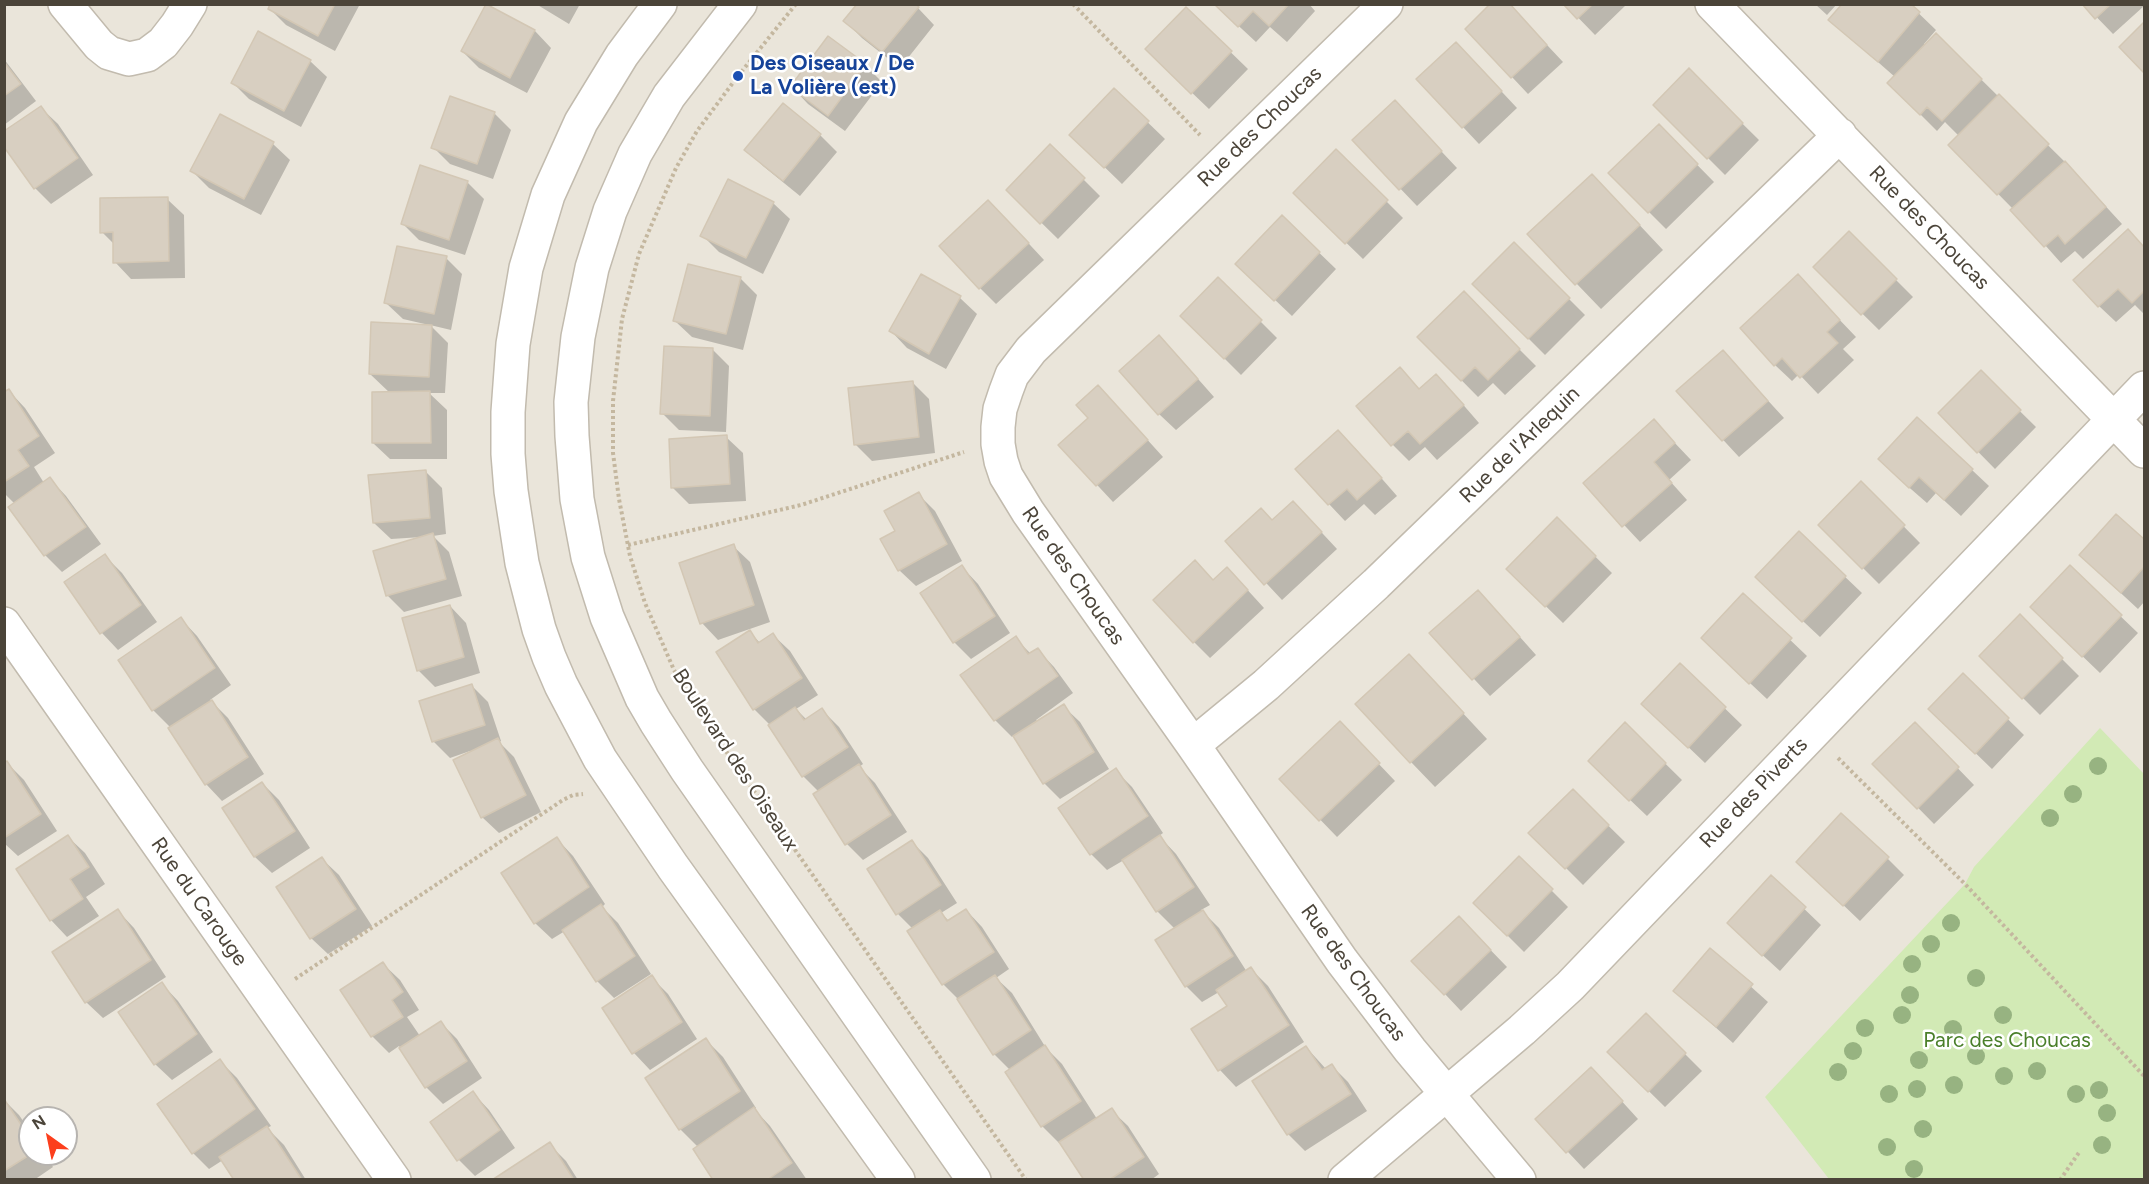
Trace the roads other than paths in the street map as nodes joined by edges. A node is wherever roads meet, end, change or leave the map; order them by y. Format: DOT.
graph roads {
  1 [pos="65,4"];
  2 [pos="190,4"];
  3 [pos="660,4"];
  4 [pos="740,4"];
  5 [pos="1386,4"];
  6 [pos="1712,4"];
  7 [pos="1840,135"];
  8 [pos="2145,388"];
  9 [pos="2114,420"];
  10 [pos="2145,451"];
  11 [pos="4,624"];
  12 [pos="1193,745"];
  13 [pos="1446,1094"];
  14 [pos="394,1179"];
  15 [pos="898,1179"];
  16 [pos="974,1179"];
  17 [pos="1345,1179"];
  18 [pos="1519,1179"];
  1 -- 2 [label="street"];
  3 -- 15 [label="street"];
  4 -- 16 [label="street, Boulevard des Oiseaux"];
  5 -- 12 [label="street, Rue des Choucas"];
  6 -- 7 [label="street, Rue des Choucas"];
  7 -- 9 [label="street, Rue des Choucas"];
  7 -- 12 [label="street, Rue de l'Arlequin"];
  8 -- 9 [label="street, Rue des Piverts"];
  9 -- 10 [label="street, Rue des Choucas"];
  9 -- 13 [label="street, Rue des Piverts"];
  11 -- 14 [label="street, Rue du Carouge"];
  12 -- 13 [label="street, Rue des Choucas"];
  13 -- 17 [label="street, Rue des Piverts"];
  13 -- 18 [label="street, Rue des Choucas"];
}
